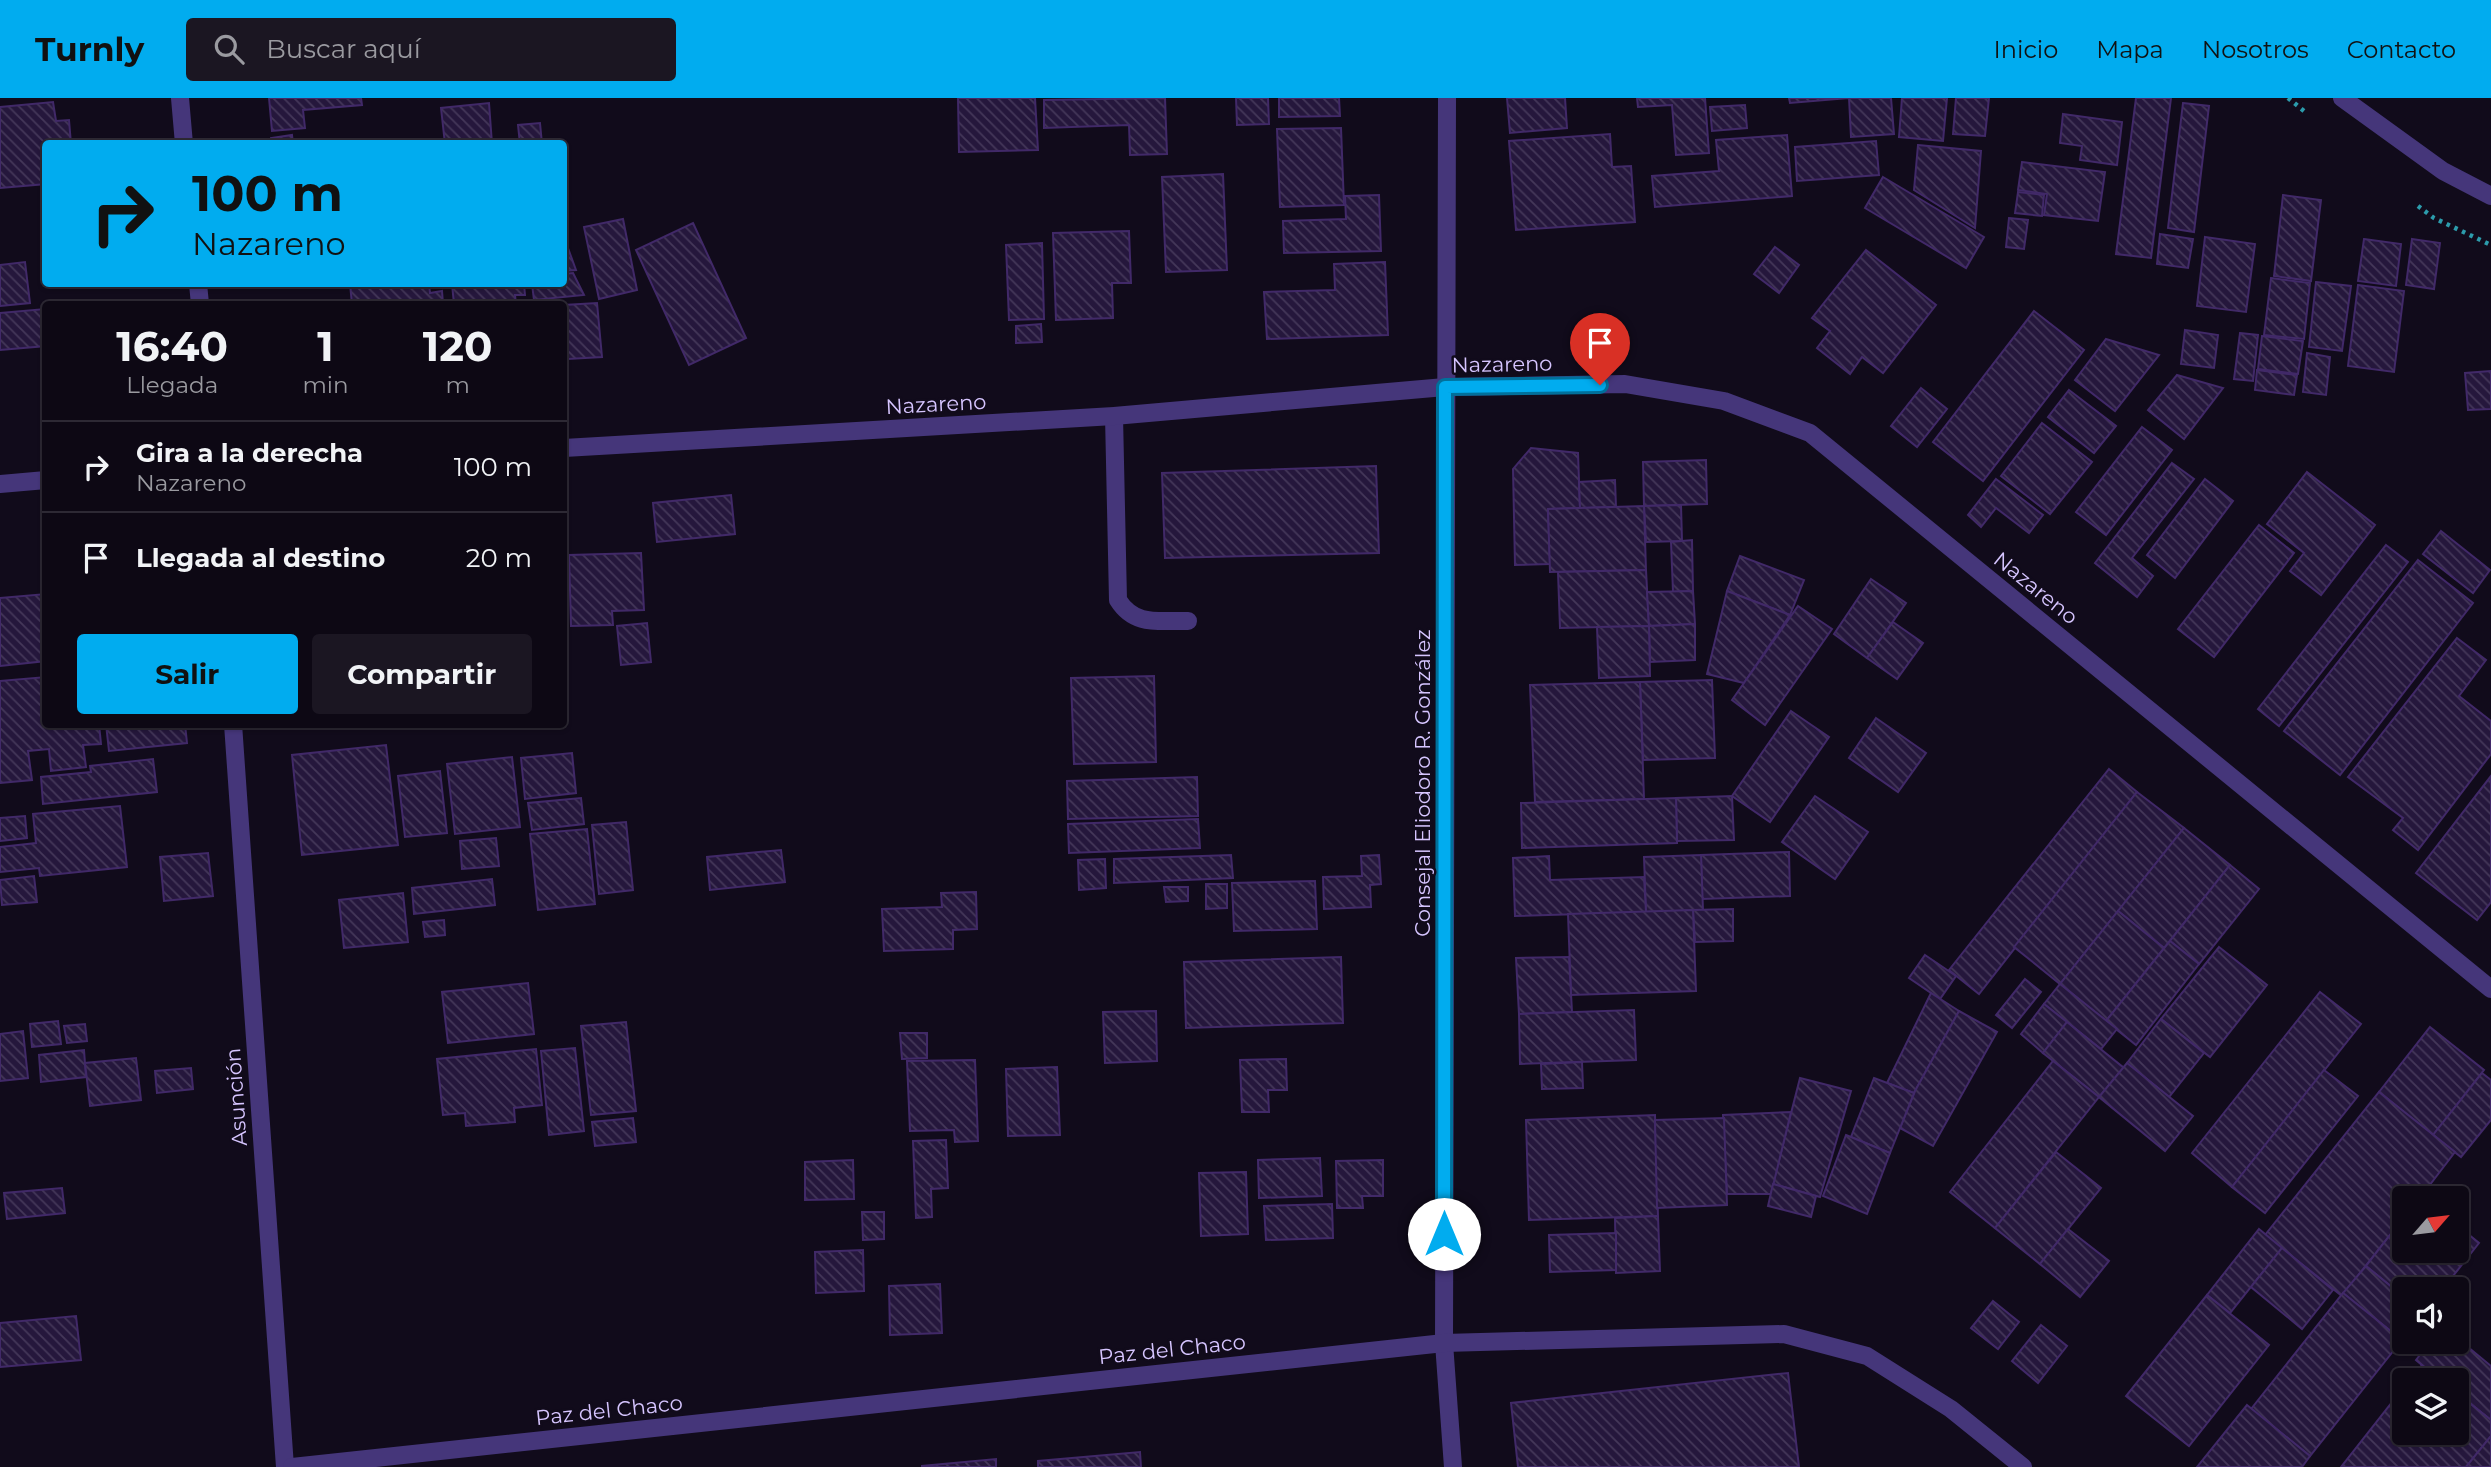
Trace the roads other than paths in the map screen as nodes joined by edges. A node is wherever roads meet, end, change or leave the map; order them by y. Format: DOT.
graph roads {
  1 [pos="180,98"];
  2 [pos="1447,98"];
  3 [pos="2342,98"];
  4 [pos="184,140"];
  5 [pos="2491,196"];
  6 [pos="1445,387"];
  7 [pos="1114,416"];
  8 [pos="567,448"];
  9 [pos="42,480"];
  10 [pos="0,484"];
  11 [pos="1188,621"];
  12 [pos="233,728"];
  13 [pos="2491,989"];
  14 [pos="1444,1343"];
  15 [pos="285,1467"];
  16 [pos="292,1467"];
  17 [pos="1453,1467"];
  18 [pos="2023,1467"];
  1 -- 4 [label="street"];
  2 -- 6 [label="street, Consejal Eliodoro R. González"];
  3 -- 5 [label="street"];
  6 -- 7 [label="street, Nazareno"];
  6 -- 13 [label="street, Nazareno"];
  6 -- 14 [label="street, Consejal Eliodoro R. González"];
  7 -- 8 [label="street, Nazareno"];
  7 -- 11 [label="street"];
  9 -- 10 [label="street"];
  12 -- 15 [label="street, Asunción"];
  14 -- 16 [label="street, Paz del Chaco"];
  14 -- 17 [label="street, Consejal Eliodoro R. González"];
  14 -- 18 [label="street, Paz del Chaco"];
}
